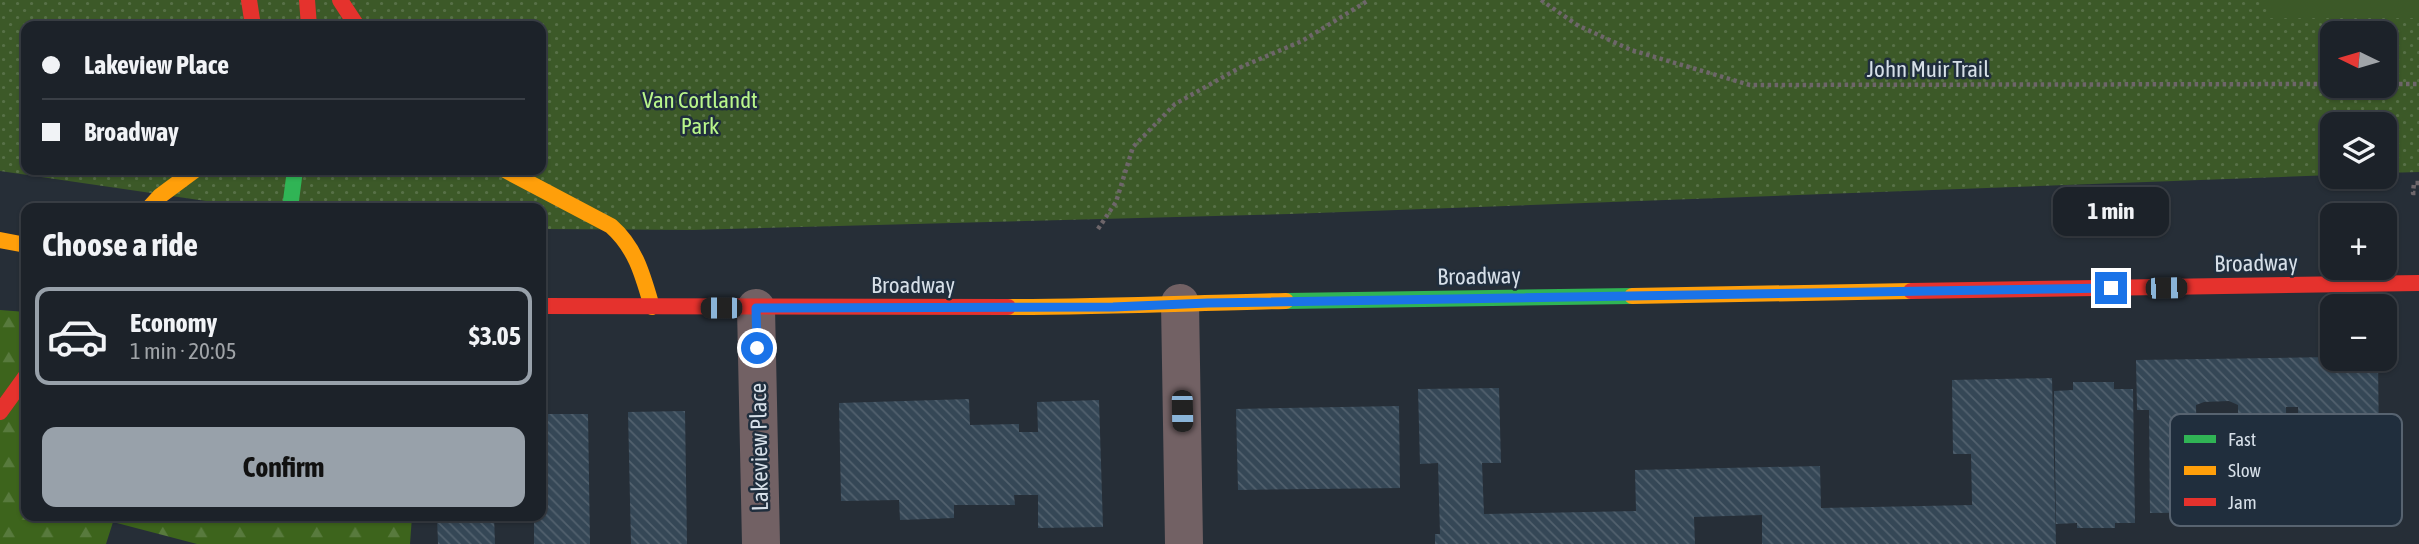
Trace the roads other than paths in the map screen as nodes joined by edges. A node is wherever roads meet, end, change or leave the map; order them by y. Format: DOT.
graph roads {
  1 [pos="249,0"];
  2 [pos="307,0"];
  3 [pos="340,0"];
  4 [pos="252,21"];
  5 [pos="309,21"];
  6 [pos="354,21"];
  7 [pos="188,175"];
  8 [pos="295,175"];
  9 [pos="514,175"];
  10 [pos="154,203"];
  11 [pos="291,203"];
  12 [pos="0,240"];
  13 [pos="21,244"];
  14 [pos="2419,284"];
  15 [pos="1180,303"];
  16 [pos="546,306"];
  17 [pos="652,307"];
  18 [pos="756,308"];
  19 [pos="21,383"];
  20 [pos="0,412"];
  21 [pos="761,544"];
  22 [pos="1184,544"];
  1 -- 4 [label="main road"];
  2 -- 5 [label="main road"];
  3 -- 6 [label="main road"];
  7 -- 10 [label="main road"];
  8 -- 11 [label="main road"];
  9 -- 17 [label="main road"];
  12 -- 13 [label="main road"];
  14 -- 15 [label="main road, Broadway"];
  15 -- 18 [label="main road, Broadway"];
  15 -- 22 [label="street"];
  16 -- 17 [label="main road, Broadway"];
  17 -- 18 [label="main road, Broadway"];
  18 -- 21 [label="street, Lakeview Place"];
  19 -- 20 [label="main road"];
}
